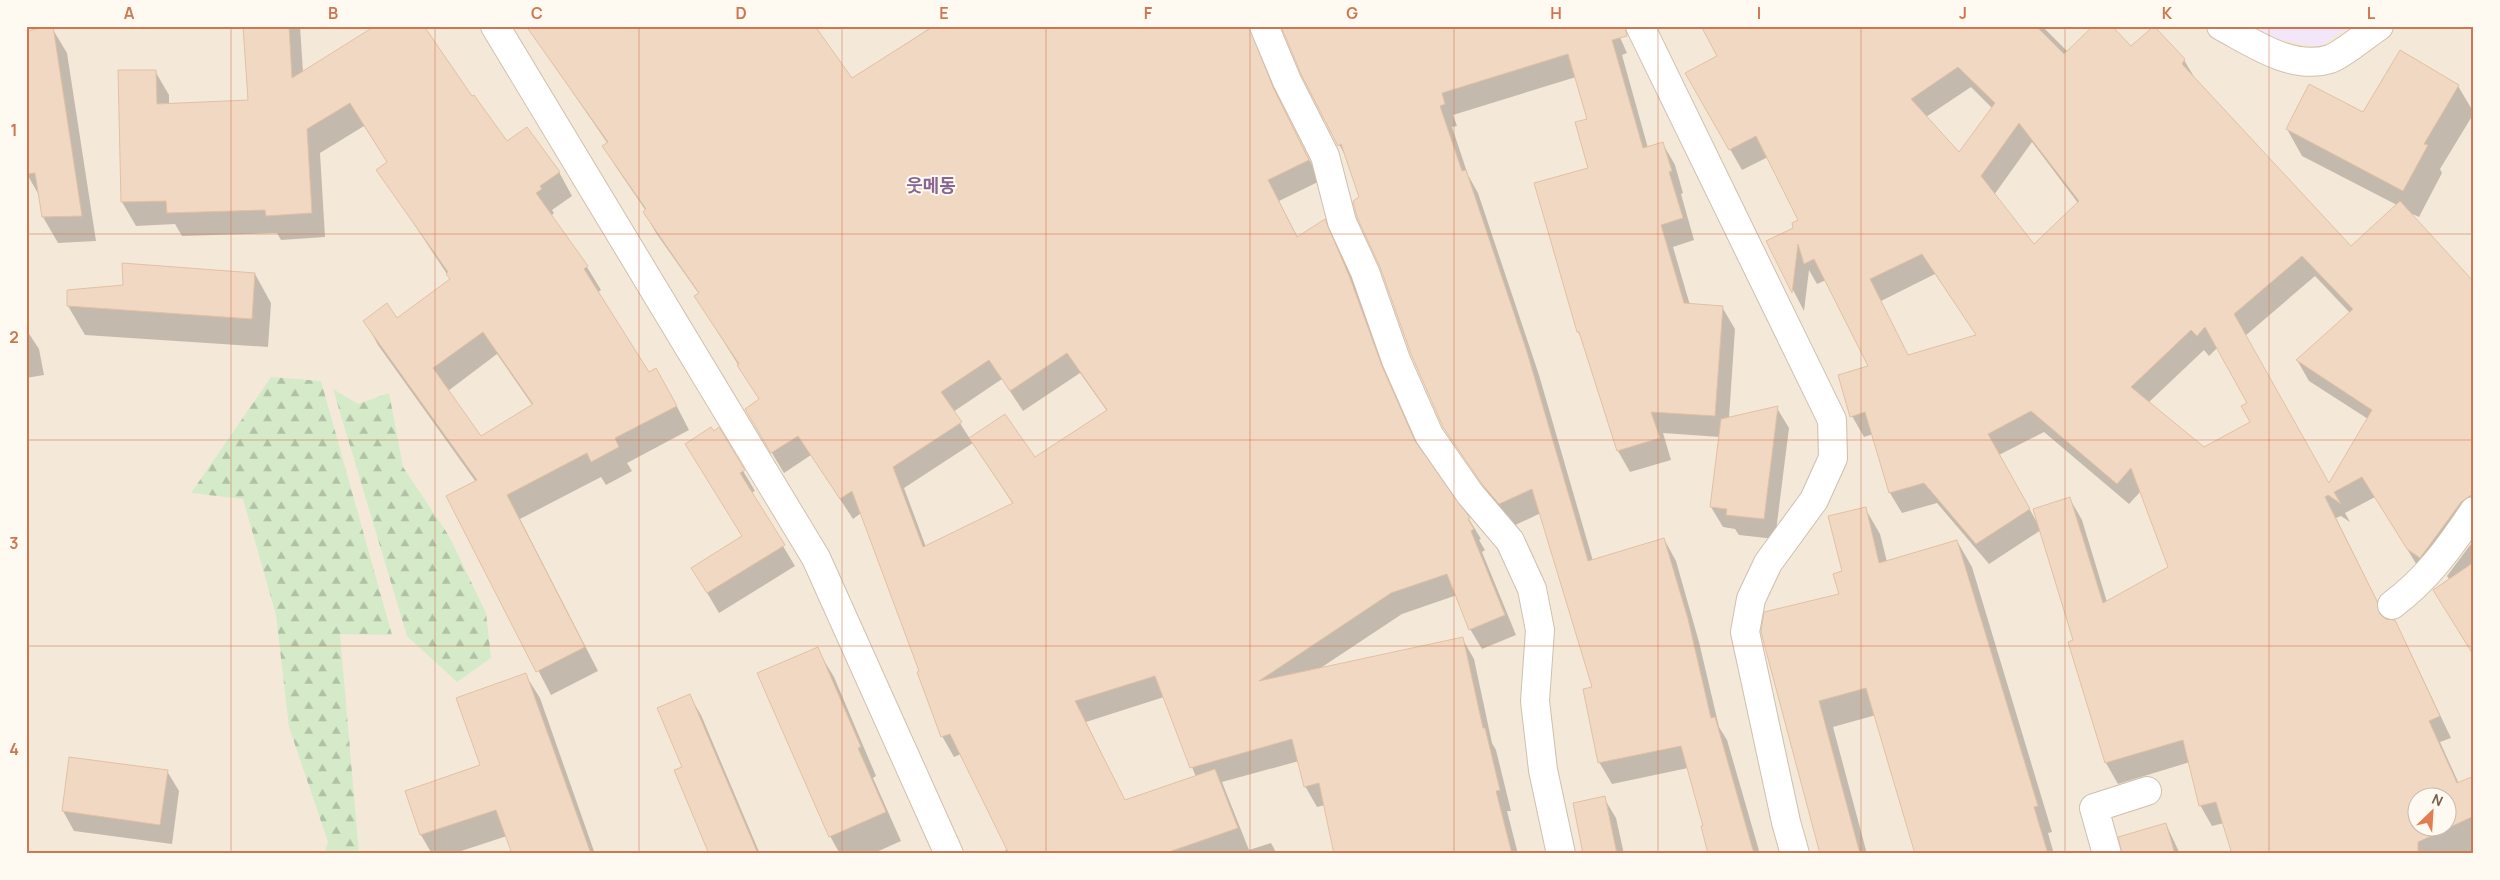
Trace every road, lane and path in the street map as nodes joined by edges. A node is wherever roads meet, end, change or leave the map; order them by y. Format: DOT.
graph roads {
  1 [pos="496,26"];
  2 [pos="1264,26"];
  3 [pos="1640,26"];
  4 [pos="2221,26"];
  5 [pos="2379,26"];
  6 [pos="2474,511"];
  7 [pos="2392,605"];
  8 [pos="2147,791"];
  9 [pos="949,854"];
  10 [pos="1561,854"];
  11 [pos="1795,854"];
  12 [pos="2107,854"];
  1 -- 9 [label="street"];
  2 -- 10 [label="street"];
  3 -- 11 [label="street"];
  4 -- 5 [label="street"];
  6 -- 7 [label="street"];
  8 -- 12 [label="street"];
}
